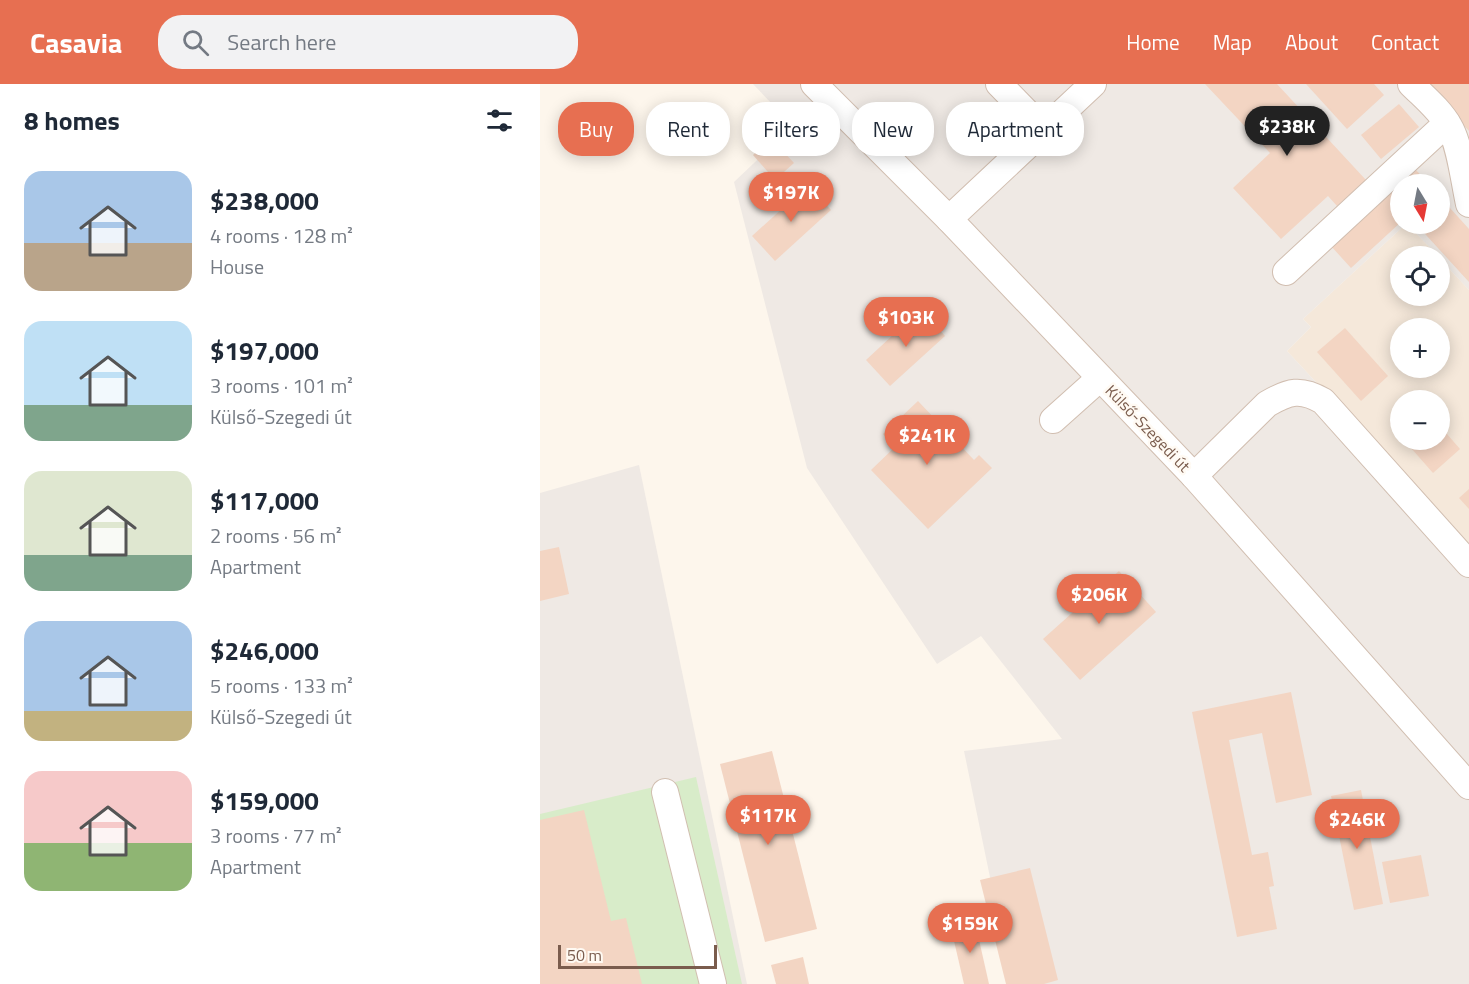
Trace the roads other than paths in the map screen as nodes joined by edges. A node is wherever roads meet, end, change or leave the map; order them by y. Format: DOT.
graph roads {
  1 [pos="814,84"];
  2 [pos="999,84"];
  3 [pos="1093,84"];
  4 [pos="1411,84"];
  5 [pos="1017,102"];
  6 [pos="1074,102"];
  7 [pos="1447,123"];
  8 [pos="1016,156"];
  9 [pos="1469,204"];
  10 [pos="949,219"];
  11 [pos="1286,272"];
  12 [pos="1100,378"];
  13 [pos="1053,420"];
  14 [pos="1194,476"];
  15 [pos="1469,564"];
  16 [pos="1469,786"];
  17 [pos="665,792"];
  18 [pos="713,984"];
  1 -- 10 [label="street, Külső-Szegedi út"];
  2 -- 5 [label="street"];
  3 -- 6 [label="street"];
  4 -- 7 [label="street"];
  7 -- 9 [label="street"];
  7 -- 11 [label="street"];
  8 -- 10 [label="street"];
  10 -- 12 [label="street, Külső-Szegedi út"];
  12 -- 13 [label="street"];
  12 -- 14 [label="street, Külső-Szegedi út"];
  14 -- 15 [label="street"];
  14 -- 16 [label="street, Külső-Szegedi út"];
  17 -- 18 [label="street"];
}
